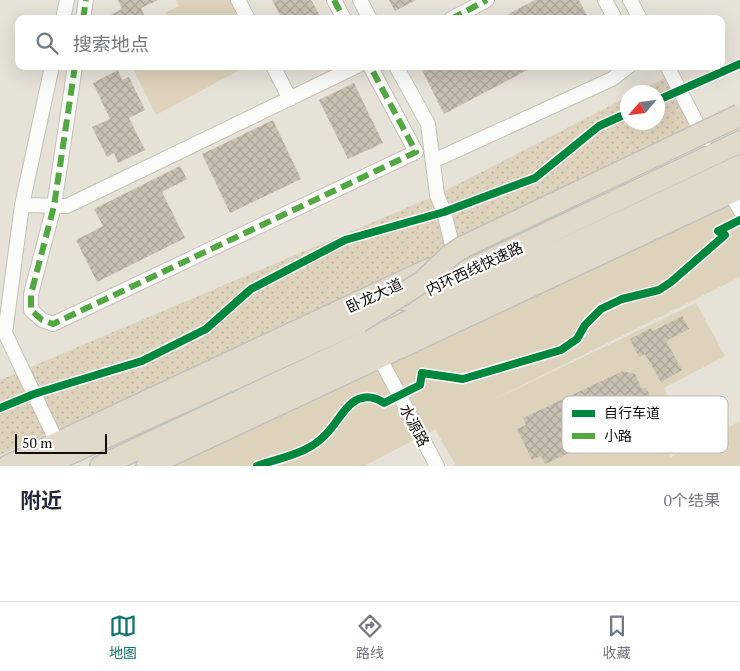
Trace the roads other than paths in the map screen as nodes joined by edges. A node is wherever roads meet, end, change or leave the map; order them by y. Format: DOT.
graph roads {
  1 [pos="67,0"];
  2 [pos="86,0"];
  3 [pos="238,0"];
  4 [pos="334,0"];
  5 [pos="360,0"];
  6 [pos="605,0"];
  7 [pos="630,0"];
  8 [pos="478,2"];
  9 [pos="64,15"];
  10 [pos="84,15"];
  11 [pos="246,15"];
  12 [pos="342,15"];
  13 [pos="368,15"];
  14 [pos="457,15"];
  15 [pos="613,15"];
  16 [pos="638,15"];
  17 [pos="51,70"];
  18 [pos="74,70"];
  19 [pos="275,70"];
  20 [pos="349,70"];
  21 [pos="372,70"];
  22 [pos="398,70"];
  23 [pos="624,70"];
  24 [pos="669,70"];
  25 [pos="290,98"];
  26 [pos="740,99"];
  27 [pos="740,115"];
  28 [pos="740,123"];
  29 [pos="705,139"];
  30 [pos="740,142"];
  31 [pos="681,143"];
  32 [pos="433,161"];
  33 [pos="740,166"];
  34 [pos="738,192"];
  35 [pos="22,205"];
  36 [pos="54,206"];
  37 [pos="607,229"];
  38 [pos="455,257"];
  39 [pos="359,322"];
  40 [pos="379,357"];
  41 [pos="355,368"];
  42 [pos="213,370"];
  43 [pos="53,434"];
  44 [pos="0,458"];
  45 [pos="8,466"];
  46 [pos="42,466"];
  47 [pos="101,466"];
  48 [pos="147,466"];
  49 [pos="177,466"];
  50 [pos="437,466"];
  1 -- 9 [label="street"];
  2 -- 10 [label="street"];
  3 -- 11 [label="street"];
  4 -- 12 [label="street"];
  5 -- 13 [label="street"];
  6 -- 15 [label="street"];
  7 -- 16 [label="street"];
  8 -- 14 [label="street"];
  17 -- 35 [label="street"];
  18 -- 36 [label="street"];
  19 -- 25 [label="street"];
  20 -- 25 [label="street"];
  21 -- 36 [label="street"];
  22 -- 32 [label="street"];
  23 -- 32 [label="street"];
  24 -- 29 [label="street"];
  25 -- 36 [label="street"];
  26 -- 31 [label="highway, bridge"];
  27 -- 31 [label="highway, bridge"];
  28 -- 29 [label="highway, 卧龙大道"];
  29 -- 38 [label="highway, 卧龙大道"];
  30 -- 39 [label="highway, 内环西线快速路, bridge"];
  31 -- 39 [label="highway, bridge"];
  32 -- 38 [label="street"];
  33 -- 37 [label="highway, 内环西线快速路"];
  34 -- 37 [label="highway"];
  34 -- 40 [label="highway"];
  35 -- 36 [label="street"];
  35 -- 43 [label="street"];
  37 -- 47 [label="highway, 内环西线快速路"];
  38 -- 42 [label="highway, 卧龙大道"];
  39 -- 46 [label="highway, 内环西线快速路"];
  40 -- 41 [label="highway"];
  40 -- 50 [label="street, 水源路"];
  41 -- 48 [label="highway"];
  41 -- 49 [label="highway"];
  42 -- 43 [label="highway"];
  42 -- 45 [label="highway, 卧龙大道"];
  43 -- 44 [label="highway"];
}
